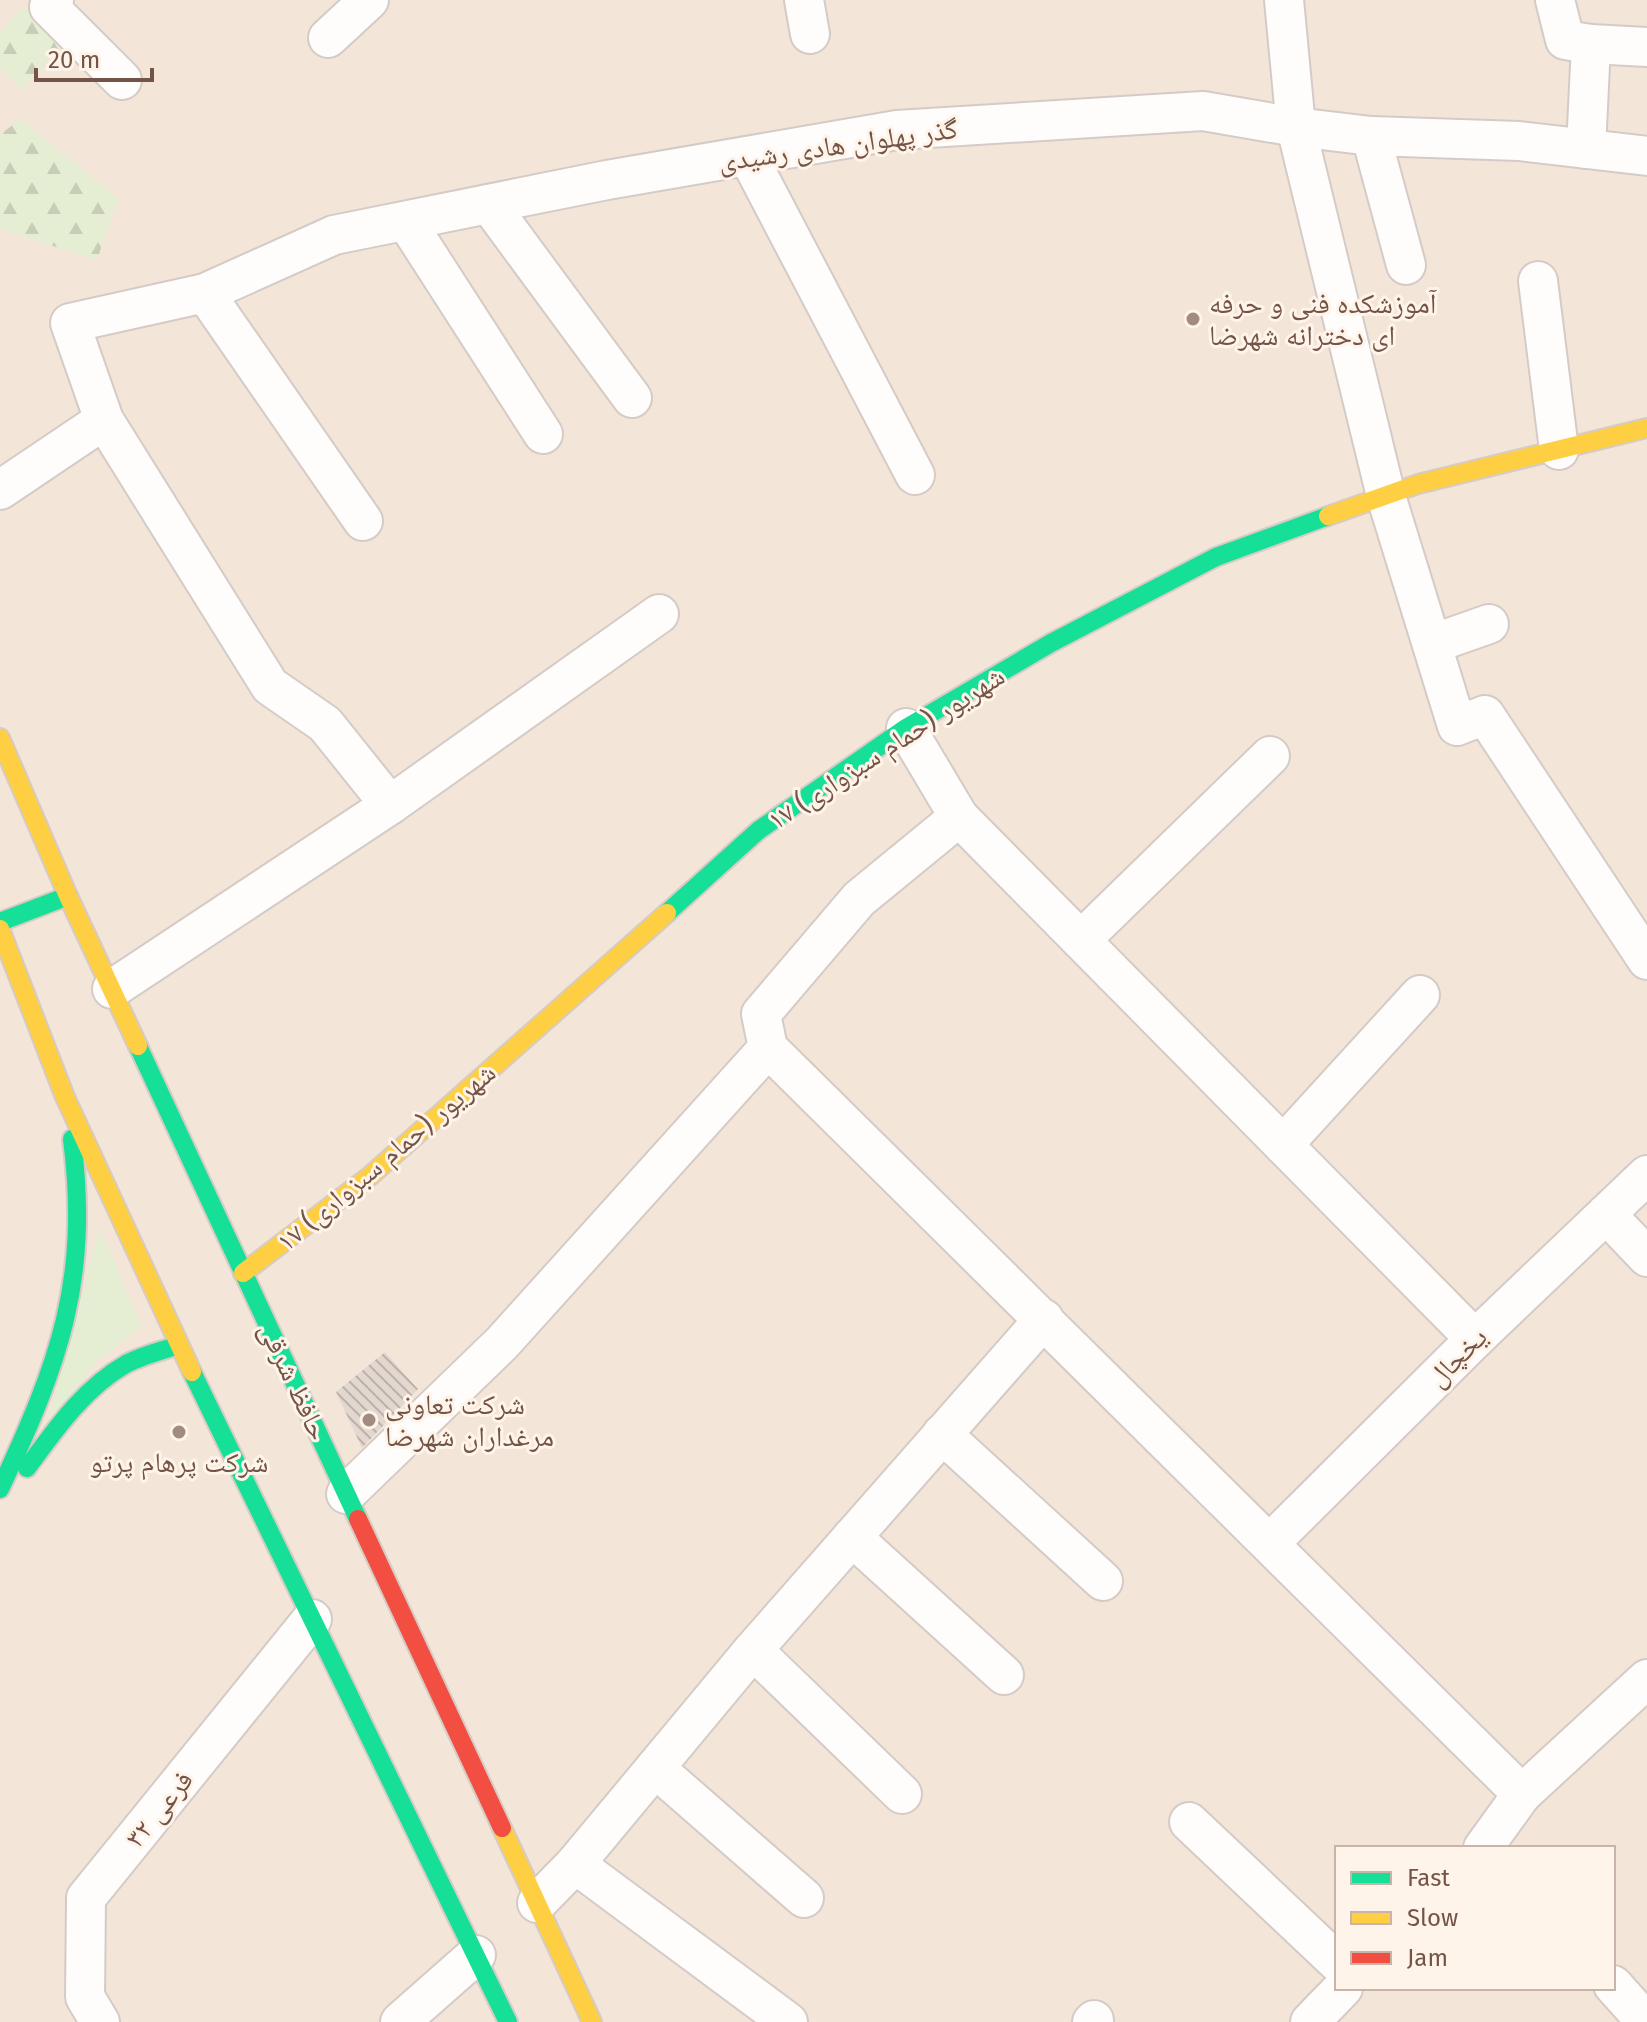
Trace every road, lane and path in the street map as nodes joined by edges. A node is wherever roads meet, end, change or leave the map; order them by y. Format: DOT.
graph roads {
  1 [pos="54,0"];
  2 [pos="369,0"];
  3 [pos="1284,0"];
  4 [pos="1555,0"];
  5 [pos="328,38"];
  6 [pos="1591,44"];
  7 [pos="1647,47"];
  8 [pos="122,80"];
  9 [pos="1296,127"];
  10 [pos="1371,136"];
  11 [pos="1586,149"];
  12 [pos="748,156"];
  13 [pos="1647,156"];
  14 [pos="489,204"];
  15 [pos="406,221"];
  16 [pos="1406,265"];
  17 [pos="1538,281"];
  18 [pos="205,293"];
  19 [pos="632,398"];
  20 [pos="104,420"];
  21 [pos="1647,428"];
  22 [pos="543,434"];
  23 [pos="1559,450"];
  24 [pos="915,475"];
  25 [pos="0,490"];
  26 [pos="1386,496"];
  27 [pos="363,521"];
  28 [pos="659,614"];
  29 [pos="1489,624"];
  30 [pos="1432,644"];
  31 [pos="906,728"];
  32 [pos="0,738"];
  33 [pos="1270,756"];
  34 [pos="390,805"];
  35 [pos="959,817"];
  36 [pos="68,896"];
  37 [pos="0,922"];
  38 [pos="0,929"];
  39 [pos="1081,940"];
  40 [pos="1647,960"];
  41 [pos="112,989"];
  42 [pos="1420,995"];
  43 [pos="768,1048"];
  44 [pos="65,1097"];
  45 [pos="1283,1145"];
  46 [pos="1647,1175"];
  47 [pos="1606,1214"];
  48 [pos="1647,1257"];
  49 [pos="243,1273"];
  50 [pos="1044,1319"];
  51 [pos="1475,1339"];
  52 [pos="179,1345"];
  53 [pos="942,1434"];
  54 [pos="0,1489"];
  55 [pos="346,1494"];
  56 [pos="0,1510"];
  57 [pos="852,1537"];
  58 [pos="1270,1543"];
  59 [pos="1103,1581"];
  60 [pos="312,1619"];
  61 [pos="753,1650"];
  62 [pos="1004,1675"];
  63 [pos="1647,1679"];
  64 [pos="655,1768"];
  65 [pos="902,1794"];
  66 [pos="1522,1794"];
  67 [pos="1189,1822"];
  68 [pos="1488,1846"];
  69 [pos="575,1864"];
  70 [pos="804,1898"];
  71 [pos="537,1903"];
  72 [pos="476,1955"];
  73 [pos="1335,1960"];
  74 [pos="1615,1987"];
  75 [pos="1341,1990"];
  76 [pos="100,2022"];
  77 [pos="400,2022"];
  78 [pos="508,2022"];
  79 [pos="592,2022"];
  80 [pos="788,2022"];
  81 [pos="1310,2022"];
  82 [pos="1646,2022"];
  1 -- 8 [label="street"];
  2 -- 5 [label="street"];
  3 -- 9 [label="street"];
  4 -- 6 [label="street"];
  6 -- 7 [label="street"];
  6 -- 11 [label="street"];
  9 -- 10 [label="street, گذر پهلوان هادی رشیدی"];
  9 -- 12 [label="street, گذر پهلوان هادی رشیدی"];
  9 -- 26 [label="street"];
  10 -- 11 [label="street, گذر پهلوان هادی رشیدی"];
  10 -- 16 [label="street"];
  11 -- 13 [label="street, گذر پهلوان هادی رشیدی"];
  12 -- 14 [label="street, گذر پهلوان هادی رشیدی"];
  12 -- 24 [label="street"];
  14 -- 15 [label="street, گذر پهلوان هادی رشیدی"];
  14 -- 19 [label="street"];
  15 -- 18 [label="street, گذر پهلوان هادی رشیدی"];
  15 -- 22 [label="street"];
  17 -- 23 [label="street"];
  18 -- 20 [label="street, گذر پهلوان هادی رشیدی"];
  18 -- 27 [label="street"];
  20 -- 25 [label="street"];
  20 -- 34 [label="street"];
  21 -- 23 [label="main road, ۱۷ شهریور (حمام سبزواری)"];
  23 -- 26 [label="main road, ۱۷ شهریور (حمام سبزواری)"];
  26 -- 30 [label="street"];
  26 -- 31 [label="main road, ۱۷ شهریور (حمام سبزواری)"];
  28 -- 34 [label="street"];
  29 -- 30 [label="street"];
  30 -- 40 [label="street"];
  31 -- 35 [label="street"];
  31 -- 49 [label="main road, ۱۷ شهریور (حمام سبزواری)"];
  32 -- 36 [label="main road, حافظ شرقی"];
  33 -- 39 [label="street"];
  34 -- 41 [label="street"];
  35 -- 39 [label="street"];
  35 -- 43 [label="street"];
  36 -- 37 [label="main road"];
  36 -- 41 [label="main road, حافظ شرقی"];
  38 -- 44 [label="main road"];
  39 -- 45 [label="street"];
  41 -- 49 [label="main road, حافظ شرقی"];
  42 -- 45 [label="street"];
  43 -- 50 [label="street"];
  43 -- 55 [label="street"];
  44 -- 52 [label="main road"];
  44 -- 54 [label="main road"];
  45 -- 51 [label="street"];
  46 -- 47 [label="street, یخچال"];
  47 -- 48 [label="street"];
  47 -- 51 [label="street, یخچال"];
  49 -- 55 [label="main road, حافظ شرقی"];
  50 -- 53 [label="street"];
  50 -- 58 [label="street"];
  51 -- 58 [label="street, یخچال"];
  52 -- 56 [label="main road"];
  52 -- 60 [label="main road"];
  53 -- 57 [label="street"];
  53 -- 59 [label="street"];
  55 -- 71 [label="main road, حافظ شرقی"];
  57 -- 61 [label="street"];
  57 -- 62 [label="street"];
  58 -- 66 [label="street"];
  60 -- 72 [label="main road"];
  60 -- 76 [label="street, فرعی ۳۲"];
  61 -- 64 [label="street"];
  61 -- 65 [label="street"];
  63 -- 66 [label="street"];
  64 -- 69 [label="street"];
  64 -- 70 [label="street"];
  66 -- 68 [label="street"];
  67 -- 73 [label="street"];
  69 -- 71 [label="street"];
  69 -- 80 [label="street"];
  71 -- 79 [label="main road, حافظ شرقی"];
  72 -- 77 [label="street"];
  72 -- 78 [label="main road"];
  74 -- 82 [label="street"];
  75 -- 81 [label="street"];
}
